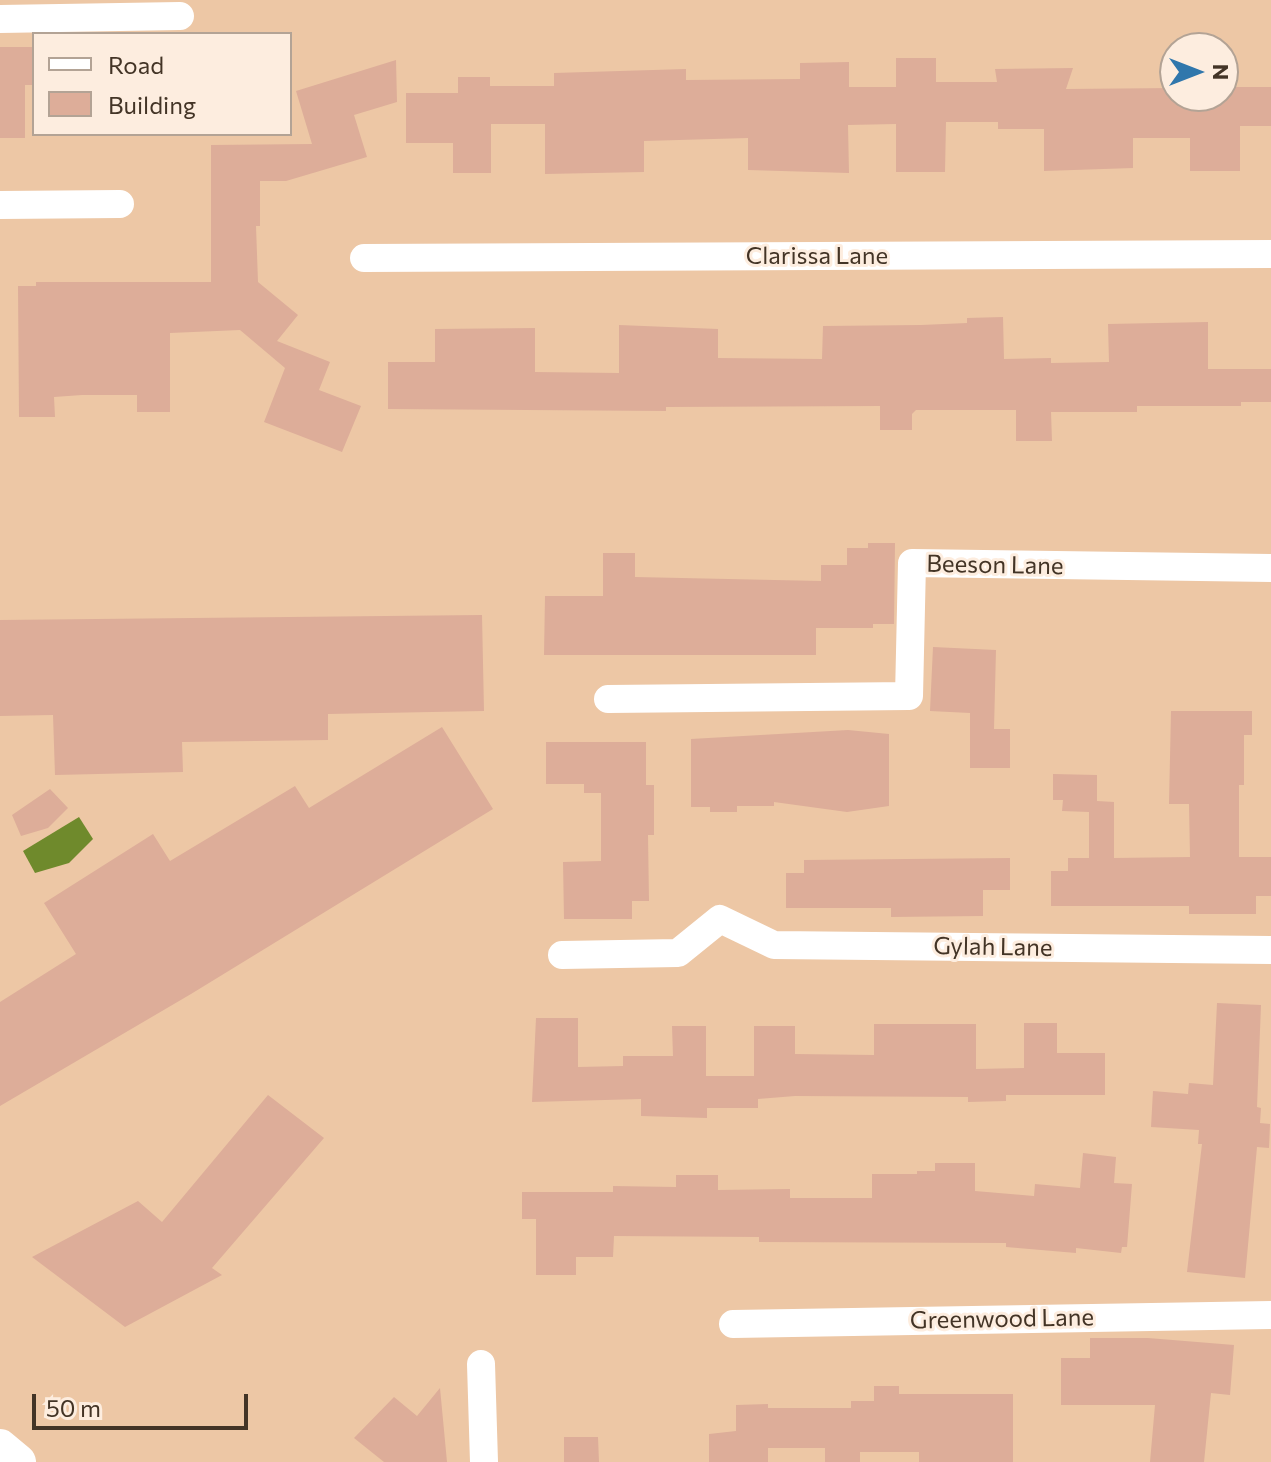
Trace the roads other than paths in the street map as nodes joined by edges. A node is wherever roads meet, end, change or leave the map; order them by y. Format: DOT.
graph roads {
  1 [pos="180,16"];
  2 [pos="0,19"];
  3 [pos="120,204"];
  4 [pos="0,205"];
  5 [pos="1271,254"];
  6 [pos="364,258"];
  7 [pos="1271,568"];
  8 [pos="608,699"];
  9 [pos="1271,950"];
  10 [pos="562,955"];
  11 [pos="1271,1315"];
  12 [pos="733,1324"];
  13 [pos="481,1364"];
  14 [pos="0,1447"];
  15 [pos="18,1462"];
  16 [pos="484,1462"];
  1 -- 2 [label="street"];
  3 -- 4 [label="street"];
  5 -- 6 [label="street, Clarissa Lane"];
  7 -- 8 [label="street, Beeson Lane"];
  9 -- 10 [label="street, Gylah Lane"];
  11 -- 12 [label="street, Greenwood Lane"];
  13 -- 16 [label="street"];
  14 -- 15 [label="main road"];
}
